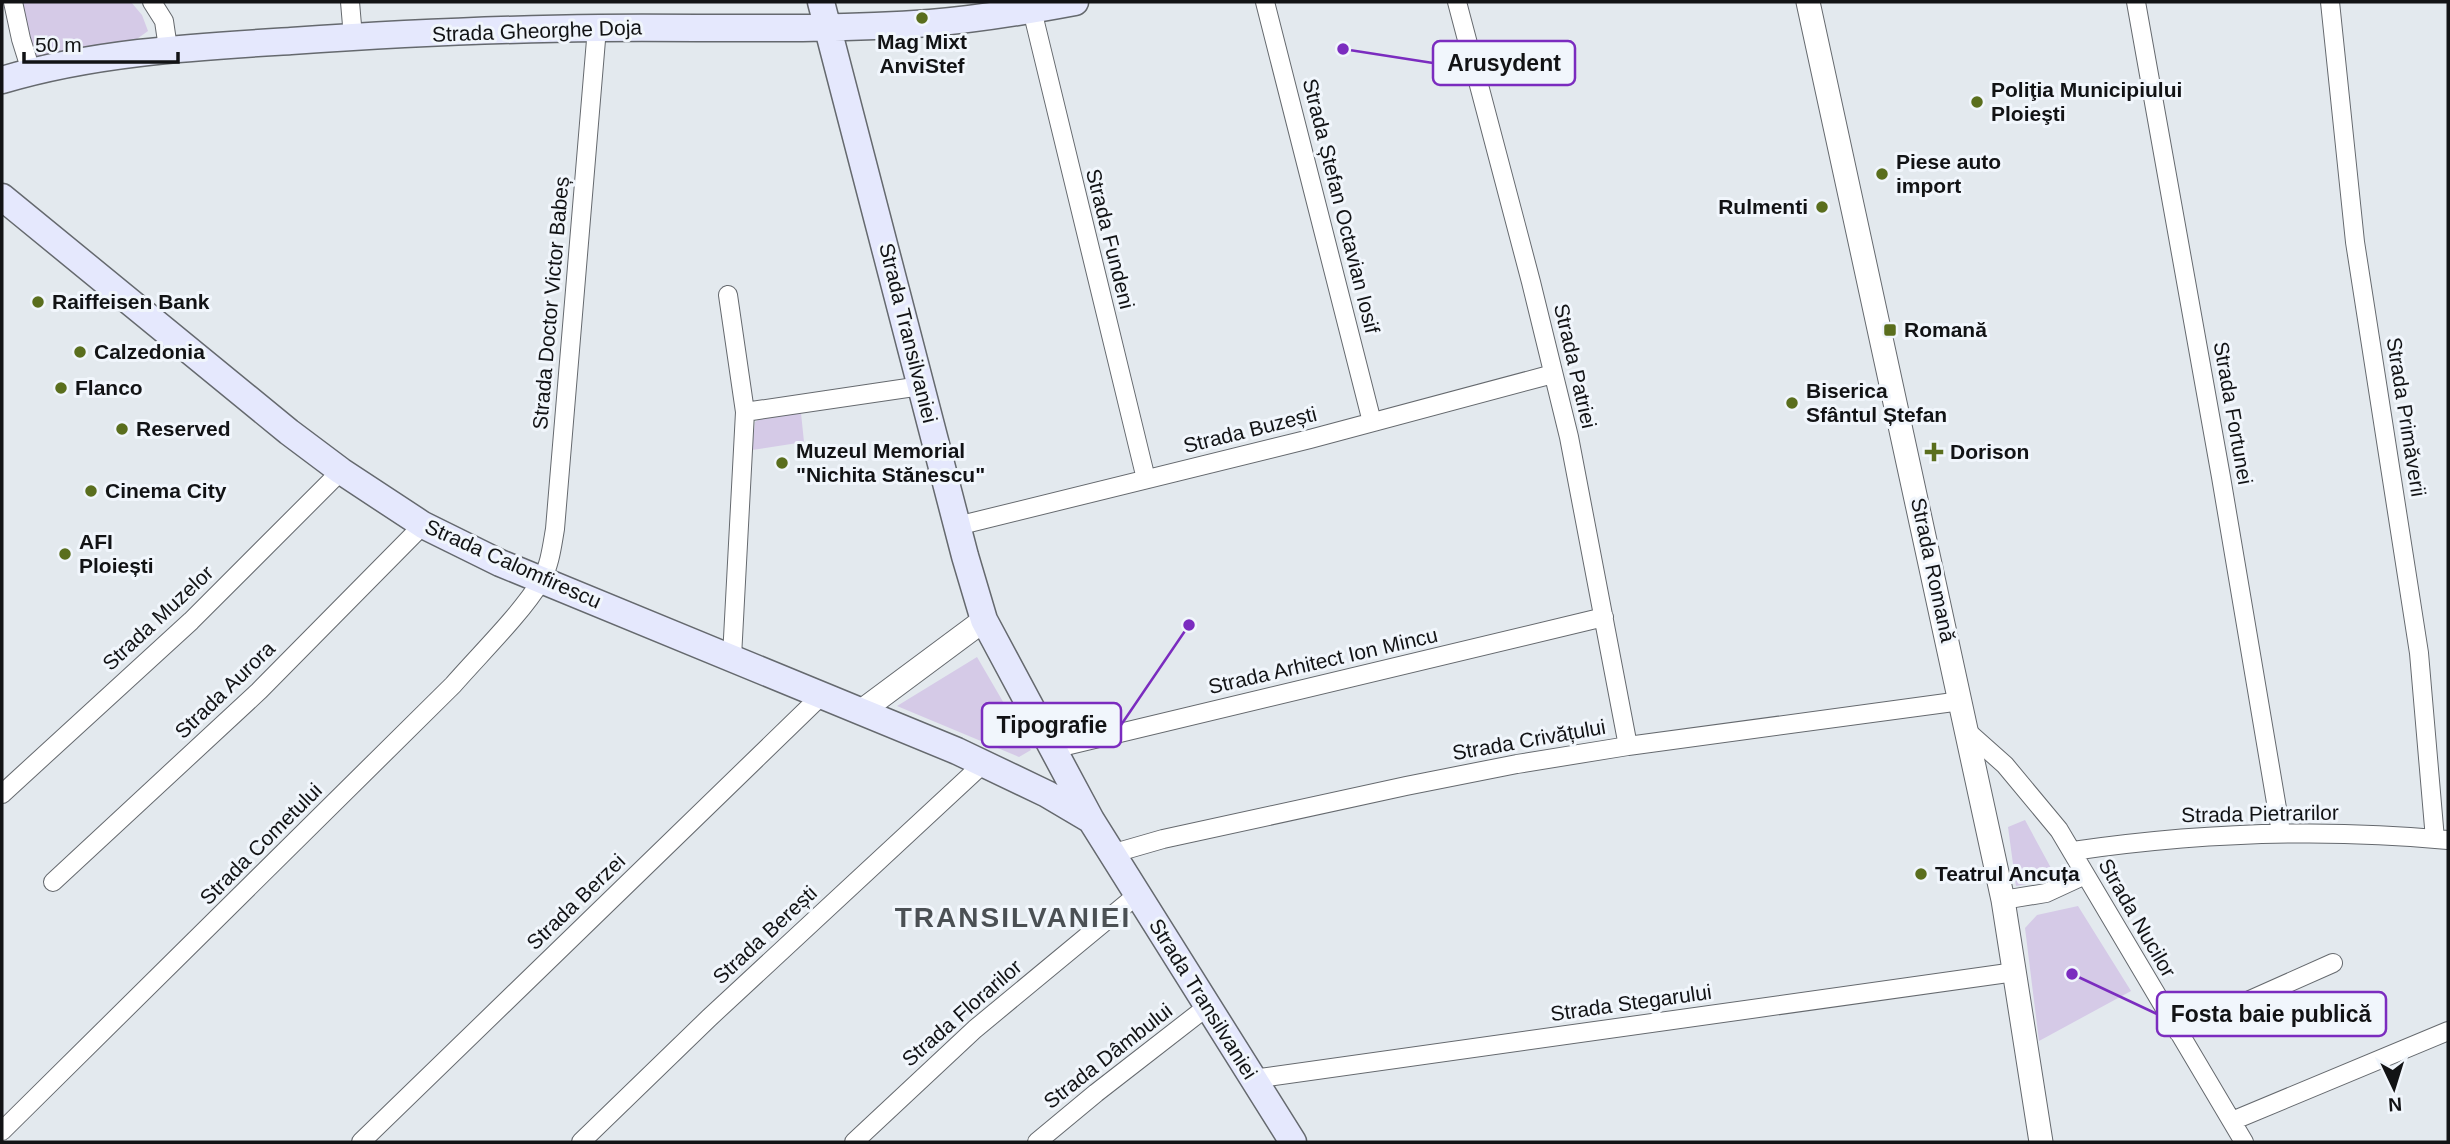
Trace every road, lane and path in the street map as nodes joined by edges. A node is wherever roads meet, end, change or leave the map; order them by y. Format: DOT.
graph roads {
  1 [pos="13,2"];
  2 [pos="152,2"];
  3 [pos="351,2"];
  4 [pos="821,2"];
  5 [pos="1075,2"];
  6 [pos="1265,2"];
  7 [pos="1457,2"];
  8 [pos="1808,2"];
  9 [pos="2136,2"];
  10 [pos="2330,2"];
  11 [pos="1032,10"];
  12 [pos="829,27"];
  13 [pos="597,28"];
  14 [pos="353,37"];
  15 [pos="169,48"];
  16 [pos="32,71"];
  17 [pos="2,80"];
  18 [pos="2,197"];
  19 [pos="728,295"];
  20 [pos="1553,374"];
  21 [pos="921,386"];
  22 [pos="745,412"];
  23 [pos="1373,422"];
  24 [pos="341,471"];
  25 [pos="1146,479"];
  26 [pos="423,525"];
  27 [pos="957,526"];
  28 [pos="541,580"];
  29 [pos="1604,617"];
  30 [pos="984,620"];
  31 [pos="732,657"];
  32 [pos="823,694"];
  33 [pos="1961,701"];
  34 [pos="863,710"];
  35 [pos="1969,733"];
  36 [pos="1628,746"];
  37 [pos="1053,750"];
  38 [pos="984,763"];
  39 [pos="2,794"];
  40 [pos="1091,820"];
  41 [pos="2281,832"];
  42 [pos="2442,839"];
  43 [pos="2073,851"];
  44 [pos="1111,854"];
  45 [pos="2085,875"];
  46 [pos="53,883"];
  47 [pos="1137,895"];
  48 [pos="2003,900"];
  49 [pos="2333,963"];
  50 [pos="2015,972"];
  51 [pos="1208,1006"];
  52 [pos="2448,1031"];
  53 [pos="2178,1032"];
  54 [pos="1254,1079"];
  55 [pos="2232,1121"];
  56 [pos="2,1131"];
  57 [pos="361,1142"];
  58 [pos="581,1142"];
  59 [pos="854,1142"];
  60 [pos="1037,1142"];
  61 [pos="1293,1142"];
  62 [pos="2040,1142"];
  63 [pos="2245,1142"];
  1 -- 16 [label="street"];
  2 -- 15 [label="street"];
  3 -- 14 [label="street"];
  4 -- 12 [label="main road, Strada Transilvaniei"];
  5 -- 11 [label="main road, Strada Gheorghe Doja"];
  6 -- 23 [label="street, Strada Ștefan Octavian Iosif"];
  7 -- 20 [label="street, Strada Patriei"];
  8 -- 33 [label="street, Strada Romană"];
  9 -- 41 [label="street, Strada Fortunei"];
  10 -- 42 [label="street, Strada Primăverii"];
  11 -- 12 [label="main road, Strada Gheorghe Doja"];
  11 -- 25 [label="street, Strada Fundeni"];
  12 -- 13 [label="main road, Strada Gheorghe Doja"];
  12 -- 21 [label="main road, Strada Transilvaniei"];
  13 -- 14 [label="main road, Strada Gheorghe Doja"];
  13 -- 28 [label="street, Strada Doctor Victor Babeș"];
  14 -- 15 [label="main road, Strada Gheorghe Doja"];
  15 -- 16 [label="main road, Strada Gheorghe Doja"];
  16 -- 17 [label="main road, Strada Gheorghe Doja"];
  18 -- 24 [label="main road, Strada Calomfirescu"];
  19 -- 22 [label="street"];
  20 -- 23 [label="street, Strada Buzești"];
  20 -- 29 [label="street, Strada Patriei"];
  21 -- 22 [label="street"];
  21 -- 27 [label="main road, Strada Transilvaniei"];
  22 -- 31 [label="street"];
  23 -- 25 [label="street, Strada Buzești"];
  24 -- 26 [label="main road, Strada Calomfirescu"];
  24 -- 39 [label="street, Strada Muzelor"];
  25 -- 27 [label="street, Strada Buzești"];
  26 -- 28 [label="main road, Strada Calomfirescu"];
  26 -- 46 [label="street, Strada Aurora"];
  27 -- 30 [label="main road, Strada Transilvaniei"];
  28 -- 31 [label="main road, Strada Calomfirescu"];
  28 -- 56 [label="street, Strada Cometului"];
  29 -- 36 [label="street, Strada Patriei"];
  29 -- 37 [label="street, Strada Arhitect Ion Mincu"];
  30 -- 34 [label="street"];
  30 -- 37 [label="main road, Strada Transilvaniei"];
  31 -- 32 [label="main road, Strada Calomfirescu"];
  32 -- 34 [label="main road, Strada Calomfirescu"];
  32 -- 57 [label="street, Strada Berzei"];
  33 -- 35 [label="street, Strada Romană"];
  33 -- 36 [label="street, Strada Crivățului"];
  34 -- 38 [label="main road, Strada Calomfirescu"];
  35 -- 43 [label="street, Strada Nucilor"];
  35 -- 48 [label="street, Strada Romană"];
  36 -- 44 [label="street, Strada Crivățului"];
  37 -- 40 [label="main road, Strada Transilvaniei"];
  38 -- 40 [label="main road, Strada Calomfirescu"];
  38 -- 58 [label="street, Strada Berești"];
  40 -- 44 [label="main road, Strada Transilvaniei"];
  41 -- 42 [label="street, Strada Pietrarilor"];
  41 -- 43 [label="street, Strada Pietrarilor"];
  43 -- 45 [label="street, Strada Nucilor"];
  44 -- 47 [label="main road, Strada Transilvaniei"];
  45 -- 48 [label="street"];
  45 -- 53 [label="street, Strada Nucilor"];
  47 -- 51 [label="main road, Strada Transilvaniei"];
  47 -- 59 [label="street, Strada Florarilor"];
  48 -- 50 [label="street, Strada Romană"];
  49 -- 53 [label="street"];
  50 -- 54 [label="street, Strada Stegarului"];
  50 -- 62 [label="street, Strada Romană"];
  51 -- 54 [label="main road, Strada Transilvaniei"];
  51 -- 60 [label="street, Strada Dâmbului"];
  52 -- 55 [label="street"];
  53 -- 55 [label="street, Strada Nucilor"];
  54 -- 61 [label="main road, Strada Transilvaniei"];
  55 -- 63 [label="street, Strada Nucilor"];
}
